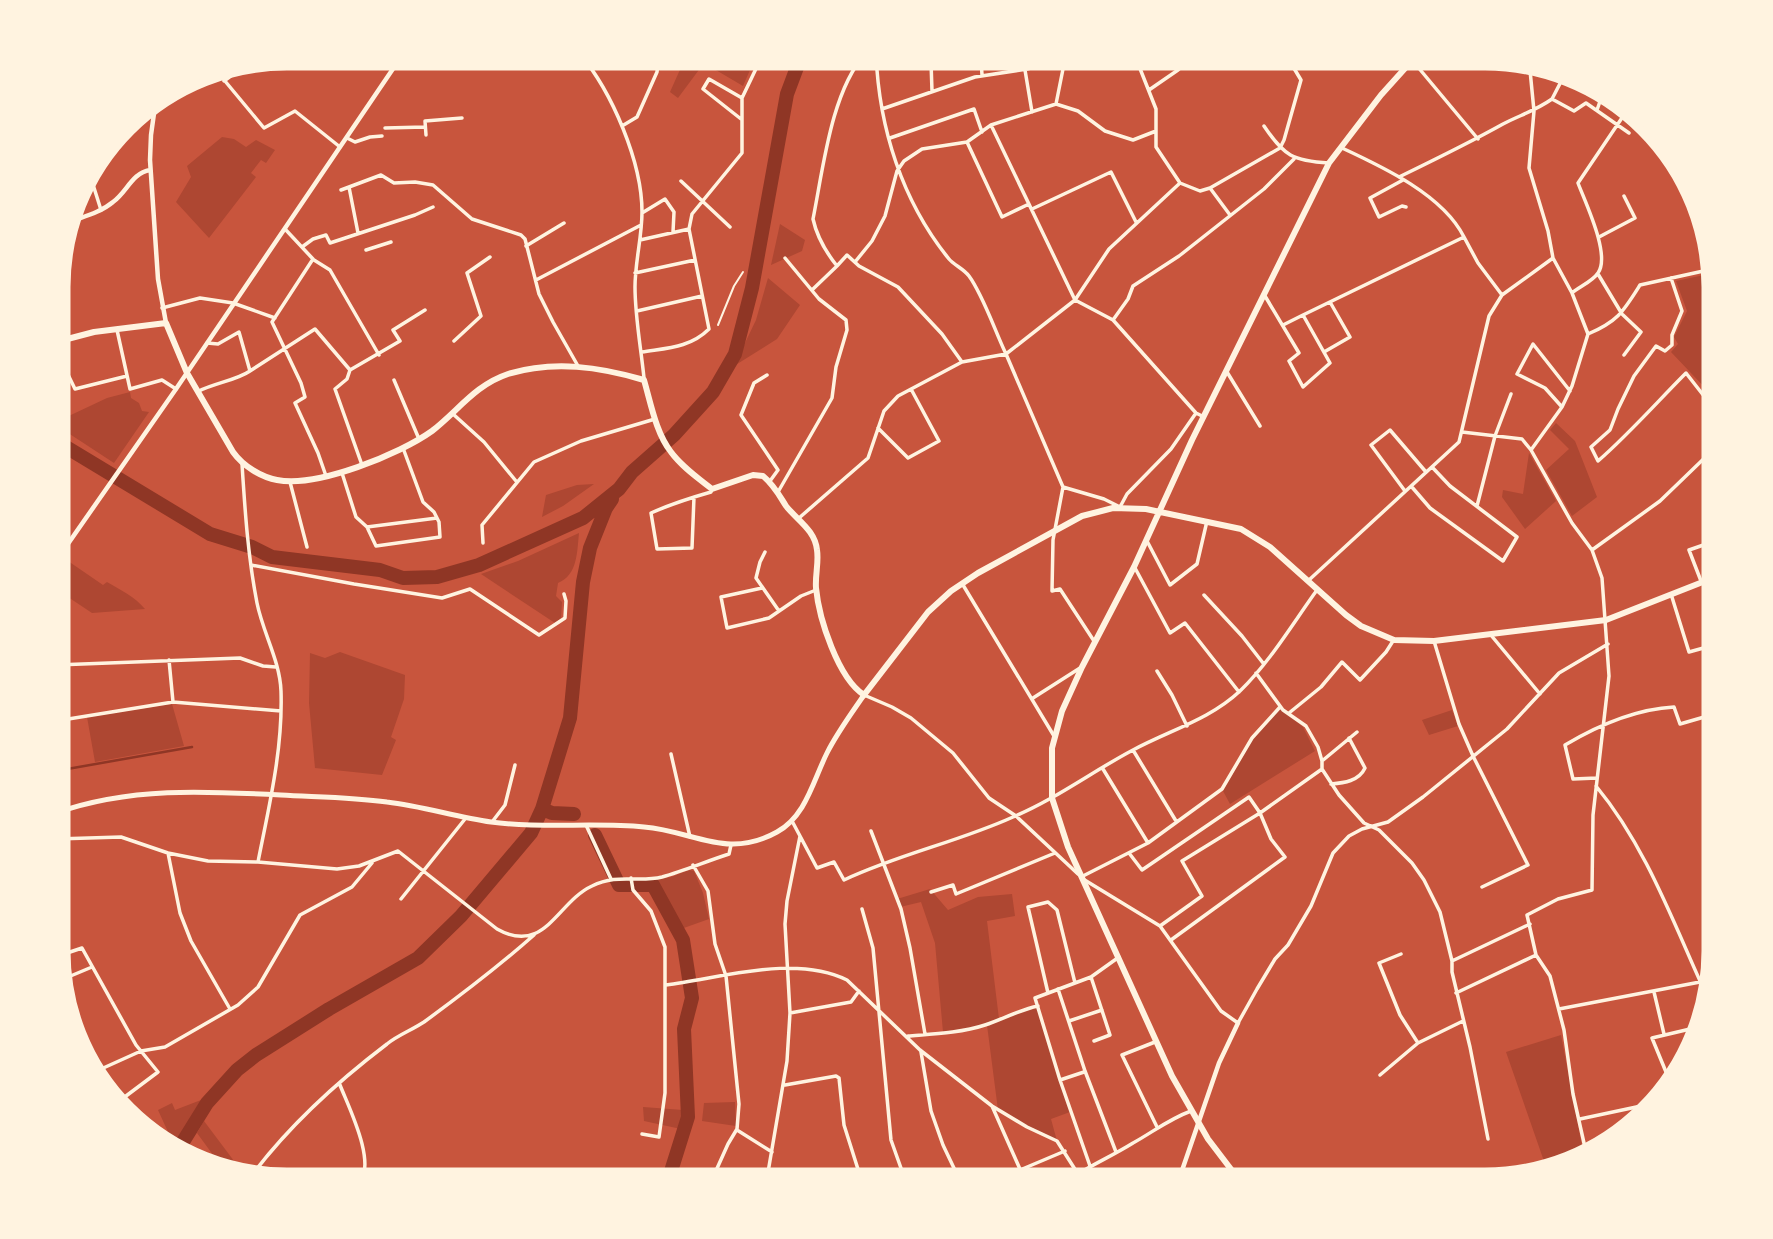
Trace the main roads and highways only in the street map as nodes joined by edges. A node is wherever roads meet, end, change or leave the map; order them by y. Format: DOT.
graph roads {
  1 [pos="1407,67"];
  2 [pos="67,339"];
  3 [pos="1161,512"];
  4 [pos="1706,580"];
  5 [pos="864,695"];
  6 [pos="67,810"];
  7 [pos="1234,1172"];
  1 -- 3 [label="main road"];
  2 -- 5 [label="main road"];
  3 -- 4 [label="main road"];
  3 -- 5 [label="main road"];
  3 -- 7 [label="main road"];
  5 -- 6 [label="main road"];
}
